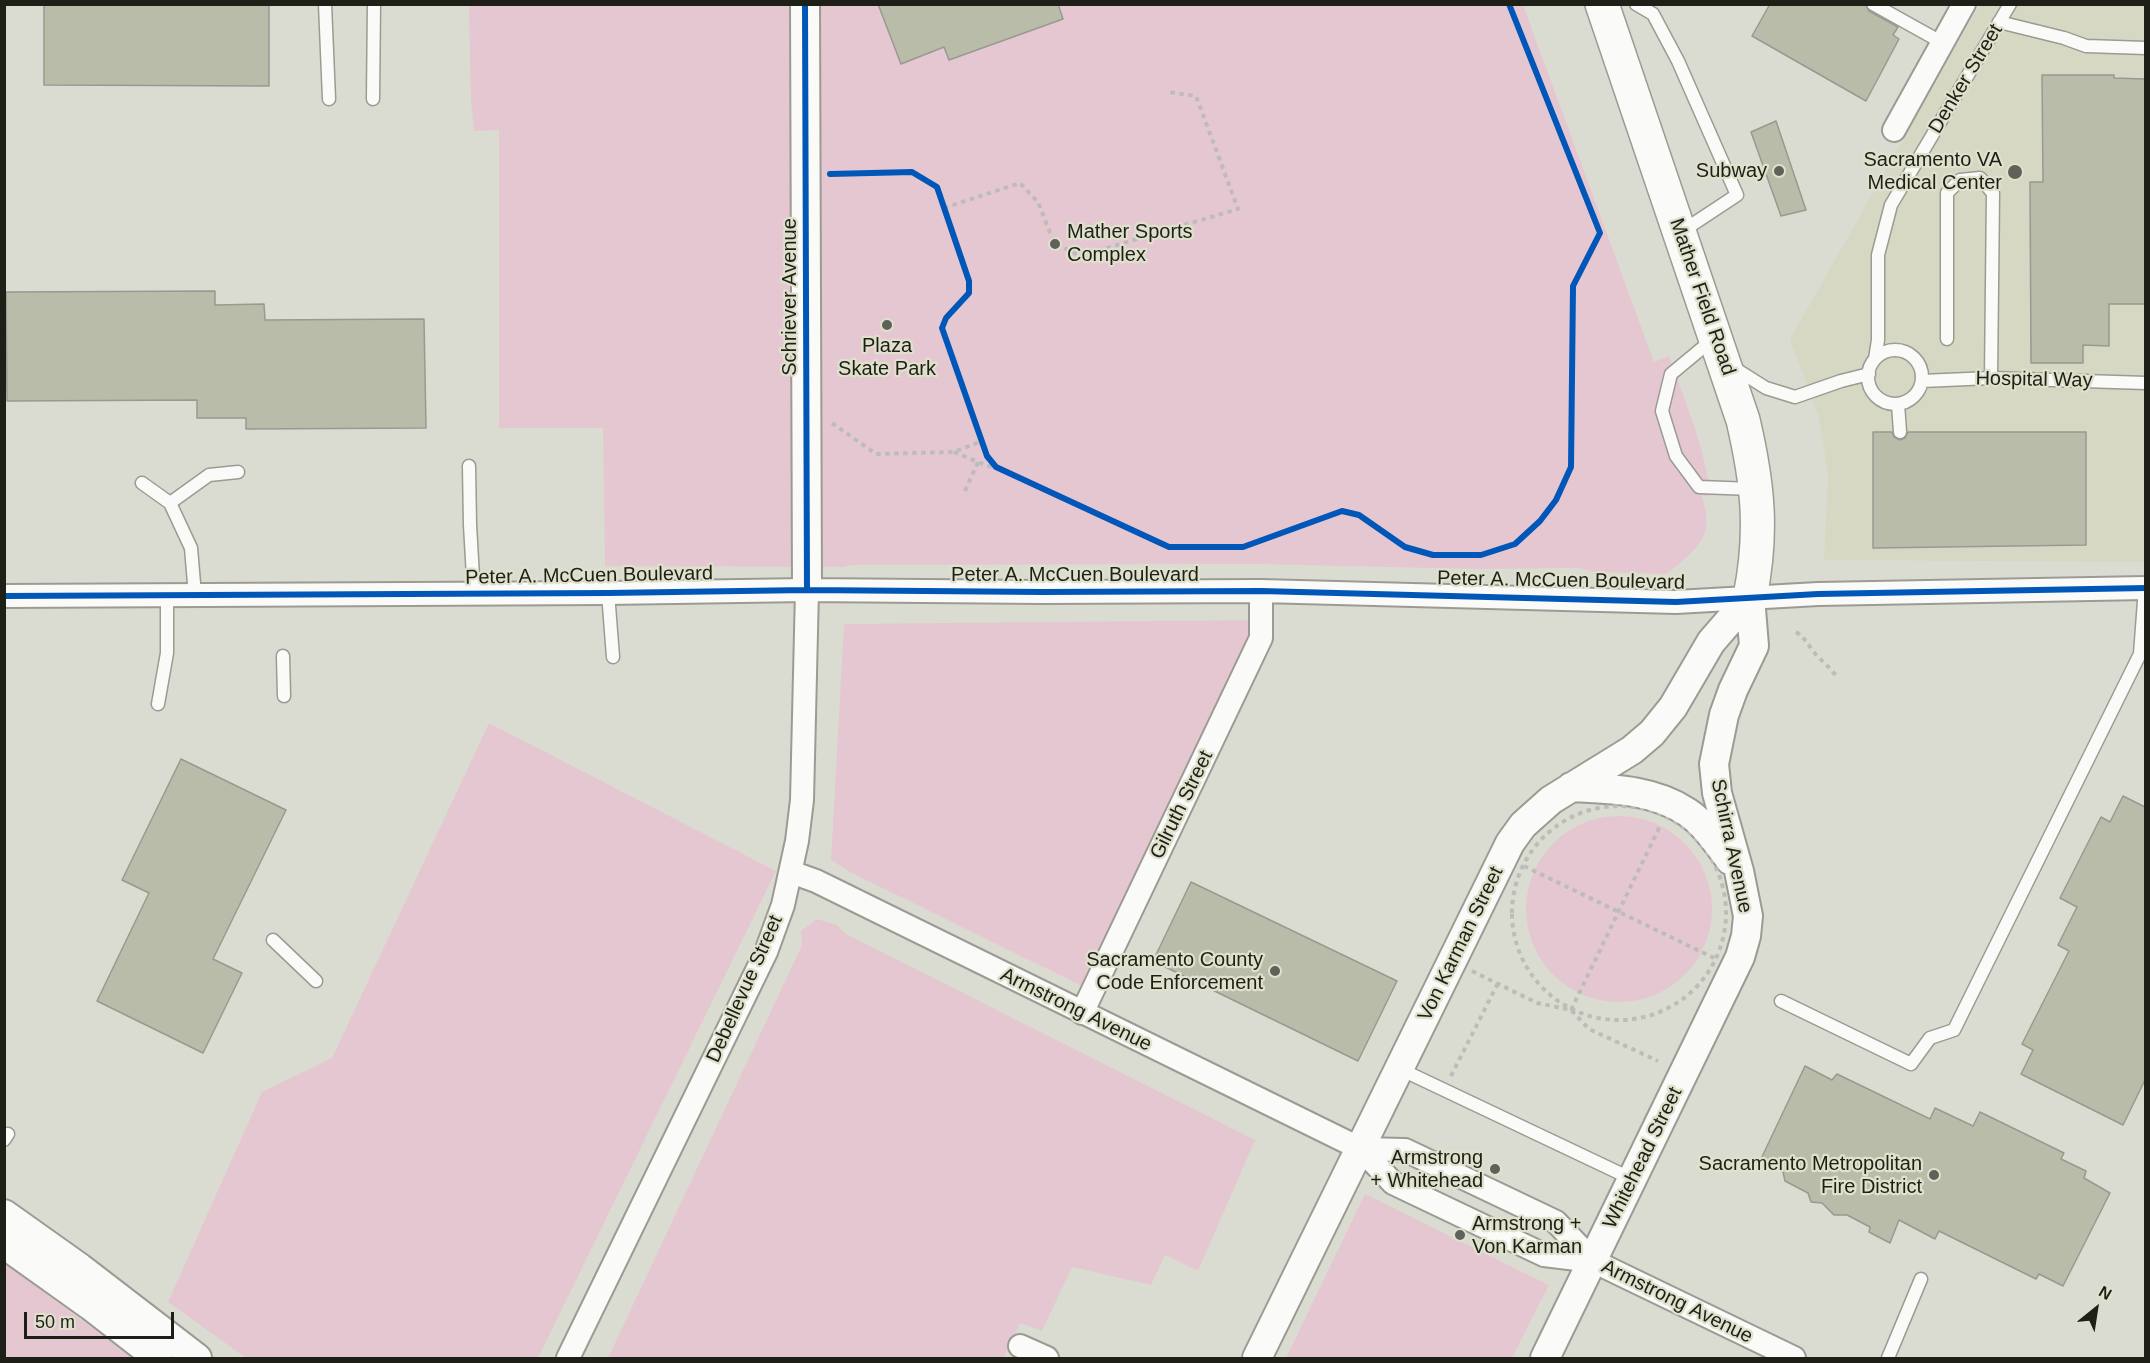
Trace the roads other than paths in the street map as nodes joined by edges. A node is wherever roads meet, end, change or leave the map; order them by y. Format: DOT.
graph roads {
  1 [pos="325,4"];
  2 [pos="374,4"];
  3 [pos="805,4"];
  4 [pos="1602,4"];
  5 [pos="1636,4"];
  6 [pos="1873,4"];
  7 [pos="1964,4"];
  8 [pos="2010,4"];
  9 [pos="1999,22"];
  10 [pos="1943,43"];
  11 [pos="2145,48"];
  12 [pos="329,99"];
  13 [pos="373,99"];
  14 [pos="1894,130"];
  15 [pos="1680,232"];
  16 [pos="1947,339"];
  17 [pos="1720,349"];
  18 [pos="1875,359"];
  19 [pos="1869,374"];
  20 [pos="1991,378"];
  21 [pos="1922,381"];
  22 [pos="2145,383"];
  23 [pos="1898,404"];
  24 [pos="1900,432"];
  25 [pos="469,466"];
  26 [pos="238,472"];
  27 [pos="142,483"];
  28 [pos="1757,490"];
  29 [pos="170,503"];
  30 [pos="2145,588"];
  31 [pos="807,590"];
  32 [pos="1261,591"];
  33 [pos="474,594"];
  34 [pos="608,594"];
  35 [pos="167,595"];
  36 [pos="195,595"];
  37 [pos="4,596"];
  38 [pos="1750,597"];
  39 [pos="283,656"];
  40 [pos="613,657"];
  41 [pos="284,696"];
  42 [pos="158,704"];
  43 [pos="1570,787"];
  44 [pos="1739,871"];
  45 [pos="791,872"];
  46 [pos="273,940"];
  47 [pos="1728,959"];
  48 [pos="316,981"];
  49 [pos="1781,1001"];
  50 [pos="1082,1013"];
  51 [pos="1400,1069"];
  52 [pos="1361,1149"];
  53 [pos="1632,1179"];
  54 [pos="4,1214"];
  55 [pos="4,1244"];
  56 [pos="1593,1261"];
  57 [pos="1921,1280"];
  58 [pos="1020,1346"];
  59 [pos="158,1359"];
  60 [pos="197,1359"];
  61 [pos="568,1359"];
  62 [pos="1047,1359"];
  63 [pos="1257,1359"];
  64 [pos="1545,1359"];
  65 [pos="1794,1359"];
  66 [pos="1888,1359"];
  1 -- 12 [label="lane"];
  2 -- 13 [label="lane"];
  3 -- 31 [label="street, Schriever Avenue"];
  4 -- 15 [label="main road, Mather Field Road"];
  5 -- 15 [label="lane"];
  6 -- 10 [label="lane"];
  7 -- 10 [label="street"];
  8 -- 9 [label="lane, Denker Street"];
  9 -- 11 [label="lane"];
  9 -- 18 [label="lane, Denker Street"];
  10 -- 14 [label="street"];
  15 -- 17 [label="main road, Mather Field Road"];
  16 -- 20 [label="lane"];
  17 -- 19 [label="lane"];
  17 -- 28 [label="main road, Mather Field Road"];
  17 -- 28 [label="lane"];
  18 -- 19 [label="lane"];
  18 -- 21 [label="lane"];
  19 -- 23 [label="lane"];
  20 -- 21 [label="lane, Hospital Way"];
  20 -- 22 [label="lane, Hospital Way"];
  21 -- 23 [label="lane"];
  23 -- 24 [label="lane"];
  25 -- 33 [label="lane"];
  26 -- 29 [label="lane"];
  27 -- 29 [label="lane"];
  28 -- 38 [label="main road, Mather Field Road"];
  29 -- 36 [label="lane"];
  30 -- 38 [label="street, Peter A. McCuen Boulevard"];
  30 -- 49 [label="lane"];
  31 -- 32 [label="street, Peter A. McCuen Boulevard"];
  31 -- 34 [label="street, Peter A. McCuen Boulevard"];
  31 -- 45 [label="street, Debellevue Street"];
  32 -- 38 [label="street, Peter A. McCuen Boulevard"];
  32 -- 50 [label="street, Gilruth Street"];
  33 -- 34 [label="street, Peter A. McCuen Boulevard"];
  33 -- 36 [label="street, Peter A. McCuen Boulevard"];
  34 -- 40 [label="lane"];
  35 -- 36 [label="street, Peter A. McCuen Boulevard"];
  35 -- 37 [label="street, Peter A. McCuen Boulevard"];
  35 -- 42 [label="lane"];
  38 -- 43 [label="street, Von Karman Street"];
  38 -- 44 [label="street, Schirra Avenue"];
  39 -- 41 [label="lane"];
  43 -- 44 [label="street"];
  43 -- 51 [label="street, Von Karman Street"];
  44 -- 47 [label="street, Schirra Avenue"];
  45 -- 50 [label="street, Armstrong Avenue"];
  45 -- 61 [label="street, Debellevue Street"];
  46 -- 48 [label="lane"];
  47 -- 53 [label="street, Whitehead Street"];
  50 -- 52 [label="street, Armstrong Avenue"];
  51 -- 52 [label="street, Von Karman Street"];
  51 -- 53 [label="lane"];
  52 -- 56 [label="street, Armstrong Avenue"];
  52 -- 56 [label="street, Armstrong Avenue"];
  52 -- 63 [label="street, Von Karman Street"];
  53 -- 56 [label="street, Whitehead Street"];
  54 -- 60 [label="street"];
  55 -- 59 [label="street"];
  56 -- 64 [label="street, Whitehead Street"];
  56 -- 65 [label="street, Armstrong Avenue"];
  57 -- 66 [label="lane"];
  58 -- 62 [label="street"];
}
